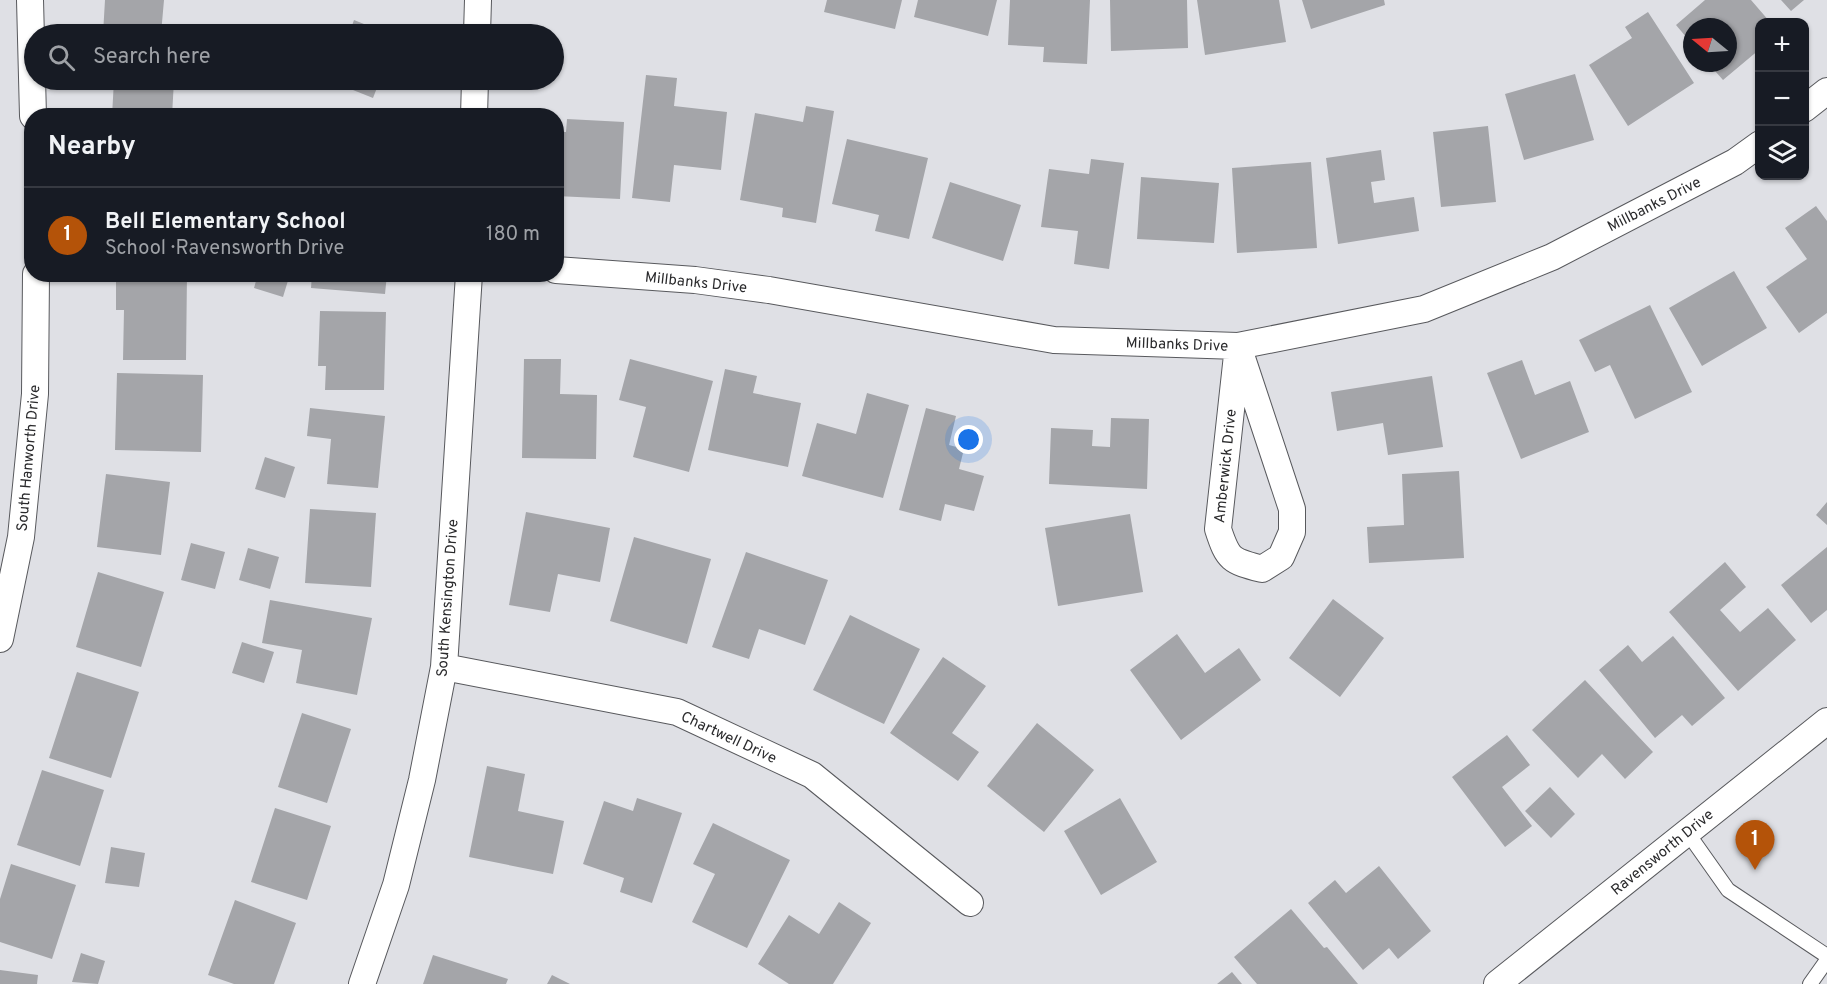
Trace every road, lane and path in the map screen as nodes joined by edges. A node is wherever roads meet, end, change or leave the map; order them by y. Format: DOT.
graph roads {
  1 [pos="30,0"];
  2 [pos="478,0"];
  3 [pos="31,24"];
  4 [pos="477,24"];
  5 [pos="32,90"];
  6 [pos="475,90"];
  7 [pos="1827,91"];
  8 [pos="1809,105"];
  9 [pos="33,108"];
  10 [pos="474,108"];
  11 [pos="1755,148"];
  12 [pos="564,271"];
  13 [pos="36,282"];
  14 [pos="468,282"];
  15 [pos="1238,346"];
  16 [pos="0,639"];
  17 [pos="444,667"];
  18 [pos="1827,720"];
  19 [pos="1687,832"];
  20 [pos="970,903"];
  21 [pos="1827,958"];
  22 [pos="362,984"];
  23 [pos="1497,984"];
  24 [pos="1810,984"];
  1 -- 3 [label="street"];
  2 -- 4 [label="street"];
  5 -- 9 [label="street"];
  6 -- 10 [label="street"];
  7 -- 8 [label="street"];
  11 -- 15 [label="street, Millbanks Drive"];
  12 -- 15 [label="street, Millbanks Drive"];
  13 -- 16 [label="street, South Hanworth Drive"];
  14 -- 17 [label="street, South Kensington Drive"];
  15 -- 15 [label="street, Amberwick Drive"];
  17 -- 20 [label="street, Chartwell Drive"];
  17 -- 22 [label="street, South Kensington Drive"];
  18 -- 19 [label="street, Ravensworth Drive"];
  19 -- 21 [label="lane"];
  19 -- 23 [label="street, Ravensworth Drive"];
  21 -- 24 [label="lane"];
}
